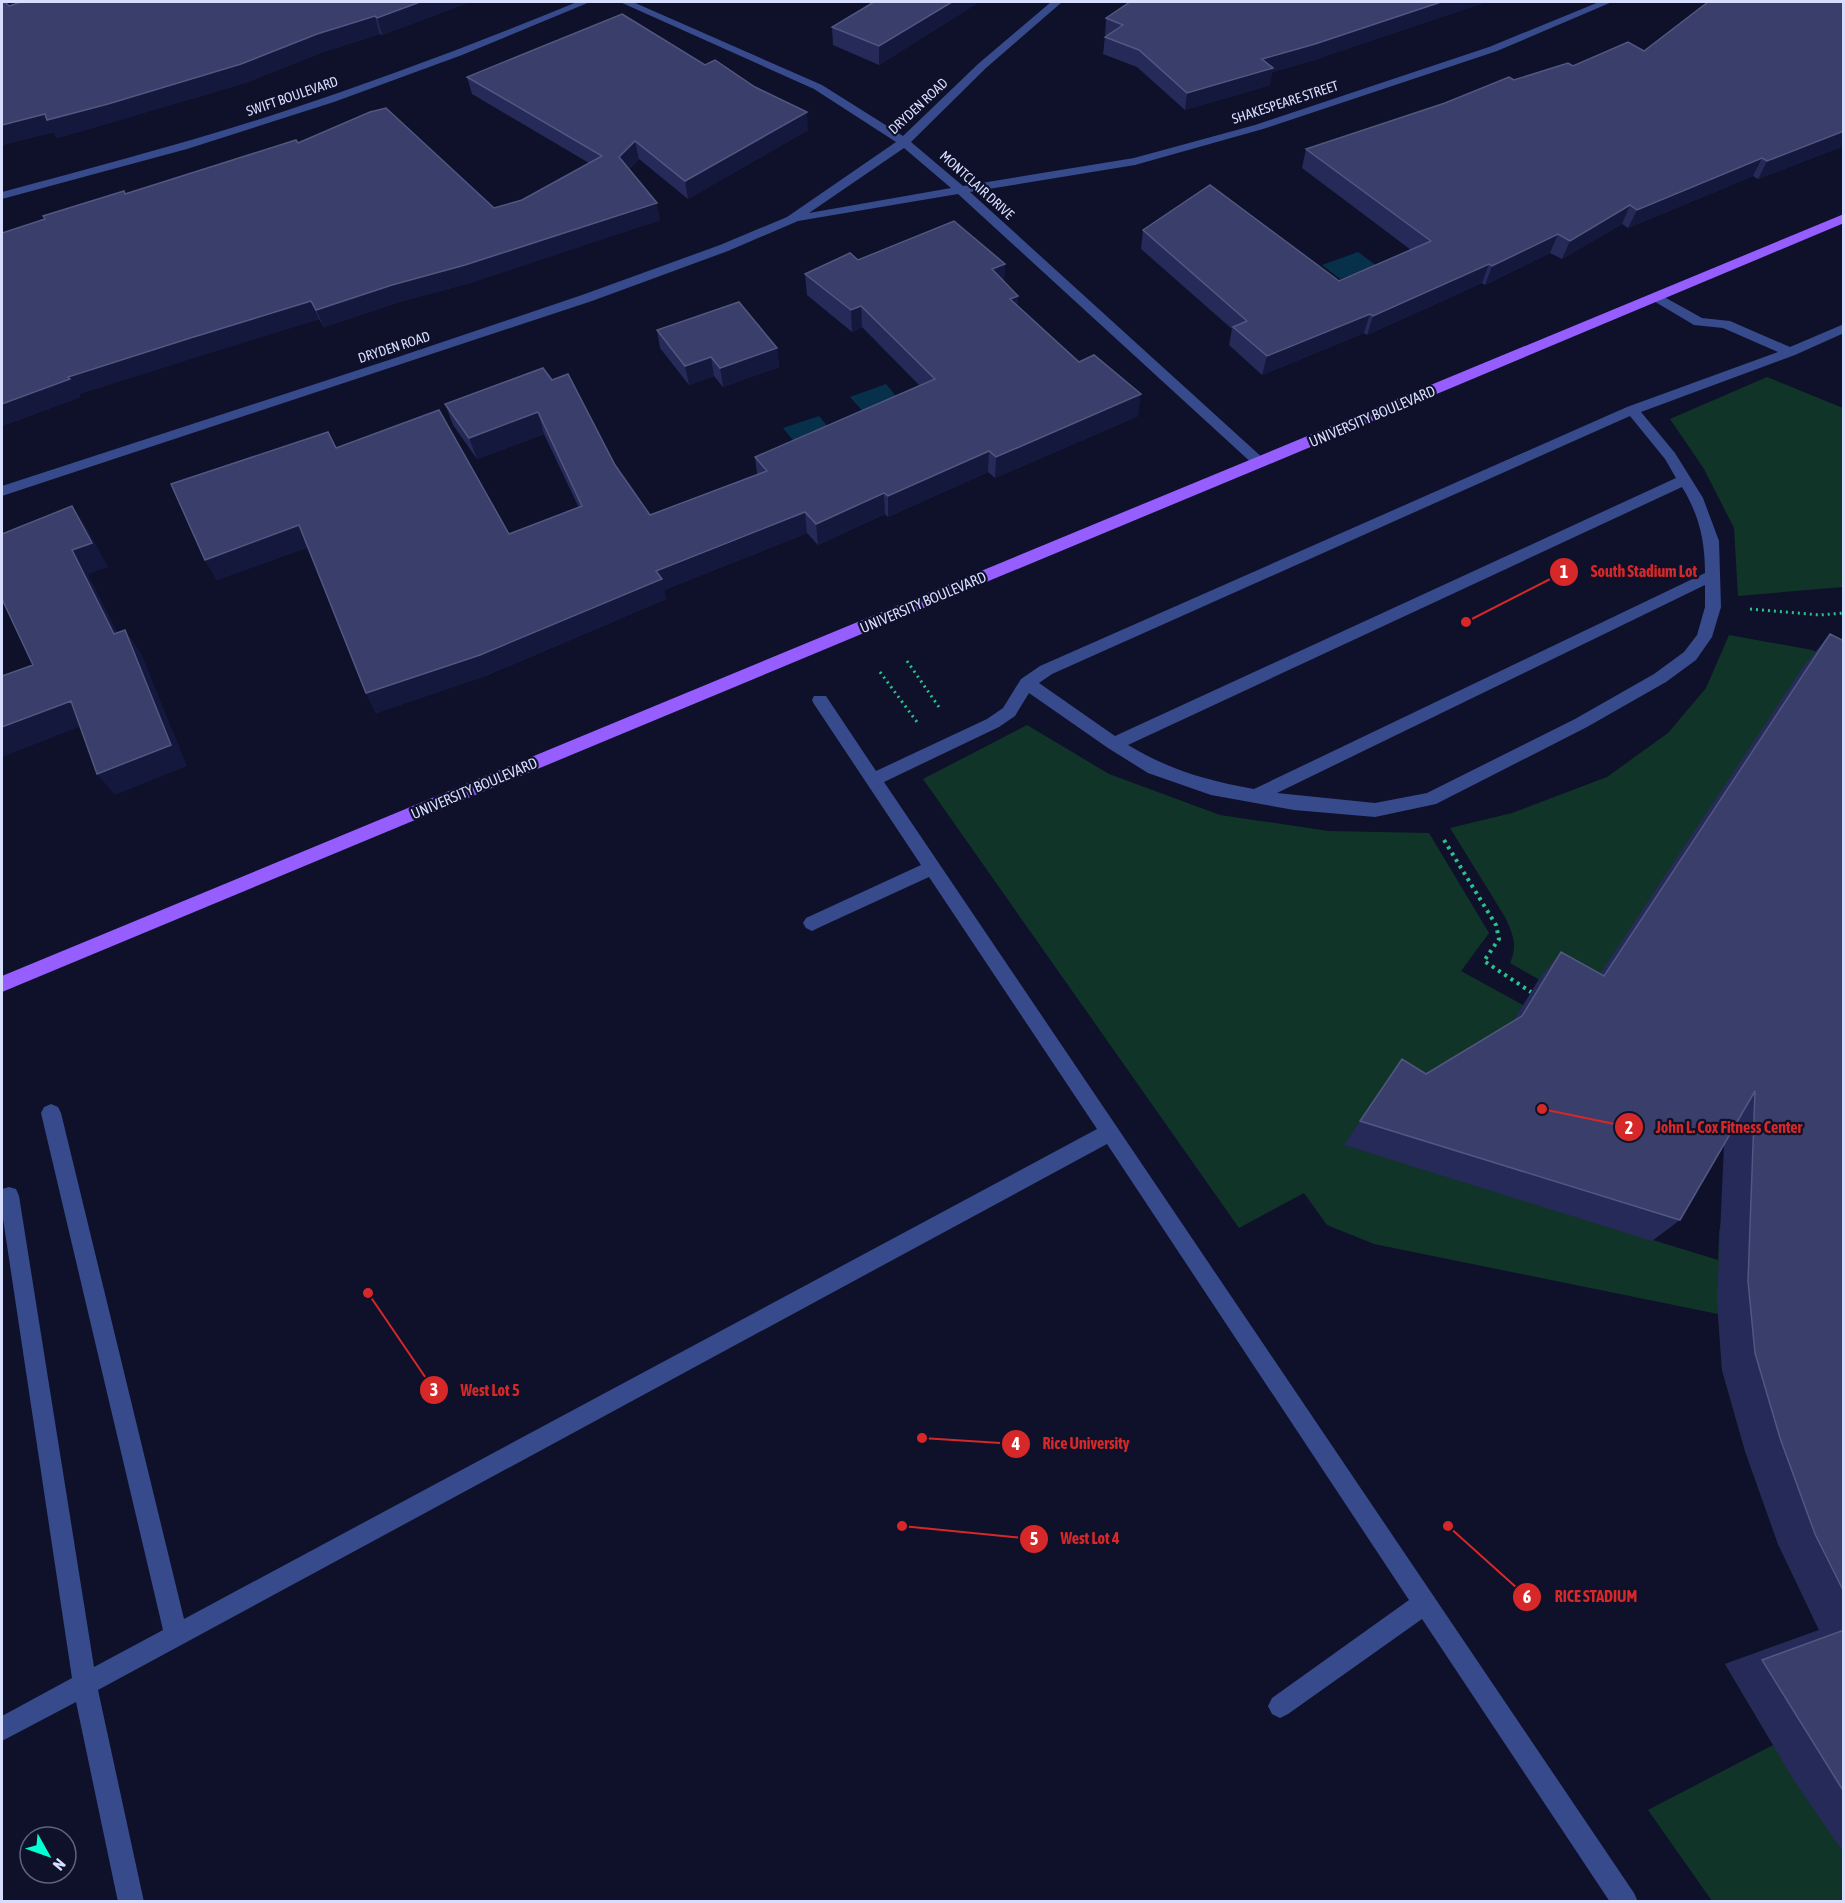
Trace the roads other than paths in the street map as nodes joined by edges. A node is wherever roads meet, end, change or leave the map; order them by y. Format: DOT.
graph roads {
  1 [pos="585,2"];
  2 [pos="625,2"];
  3 [pos="1057,2"];
  4 [pos="1607,2"];
  5 [pos="904,142"];
  6 [pos="961,190"];
  7 [pos="2,196"];
  8 [pos="1844,218"];
  9 [pos="791,220"];
  10 [pos="1658,297"];
  11 [pos="1844,328"];
  12 [pos="1790,352"];
  13 [pos="1632,410"];
  14 [pos="1260,463"];
  15 [pos="1684,480"];
  16 [pos="2,491"];
  17 [pos="1713,575"];
  18 [pos="1027,683"];
  19 [pos="820,700"];
  20 [pos="1114,744"];
  21 [pos="873,780"];
  22 [pos="1256,796"];
  23 [pos="932,868"];
  24 [pos="812,923"];
  25 [pos="2,984"];
  26 [pos="51,1113"];
  27 [pos="1109,1133"];
  28 [pos="2,1199"];
  29 [pos="1425,1603"];
  30 [pos="176,1635"];
  31 [pos="85,1686"];
  32 [pos="1280,1706"];
  33 [pos="2,1730"];
  34 [pos="131,1902"];
  35 [pos="1625,1902"];
  1 -- 7 [label="street, SWIFT BOULEVARD"];
  2 -- 5 [label="street, MONTCLAIR DRIVE"];
  3 -- 5 [label="street, DRYDEN ROAD"];
  4 -- 6 [label="street, SHAKESPEARE STREET"];
  5 -- 6 [label="street, MONTCLAIR DRIVE"];
  5 -- 9 [label="street, DRYDEN ROAD"];
  6 -- 9 [label="street, DRYDEN ROAD"];
  6 -- 14 [label="street, MONTCLAIR DRIVE"];
  8 -- 10 [label="main road, UNIVERSITY BOULEVARD"];
  9 -- 16 [label="street, DRYDEN ROAD"];
  10 -- 12 [label="street"];
  10 -- 14 [label="main road, UNIVERSITY BOULEVARD"];
  11 -- 12 [label="street"];
  12 -- 13 [label="street"];
  13 -- 15 [label="street"];
  13 -- 18 [label="street"];
  14 -- 25 [label="main road, UNIVERSITY BOULEVARD"];
  15 -- 17 [label="street"];
  15 -- 20 [label="street"];
  17 -- 22 [label="street"];
  17 -- 22 [label="street"];
  18 -- 20 [label="street"];
  18 -- 21 [label="street"];
  19 -- 21 [label="street"];
  20 -- 22 [label="street"];
  21 -- 23 [label="street"];
  23 -- 24 [label="street"];
  23 -- 27 [label="street"];
  26 -- 30 [label="street"];
  27 -- 29 [label="street"];
  27 -- 30 [label="street"];
  28 -- 31 [label="street"];
  29 -- 32 [label="street"];
  29 -- 35 [label="street"];
  30 -- 31 [label="street"];
  31 -- 33 [label="street"];
  31 -- 34 [label="street"];
}
